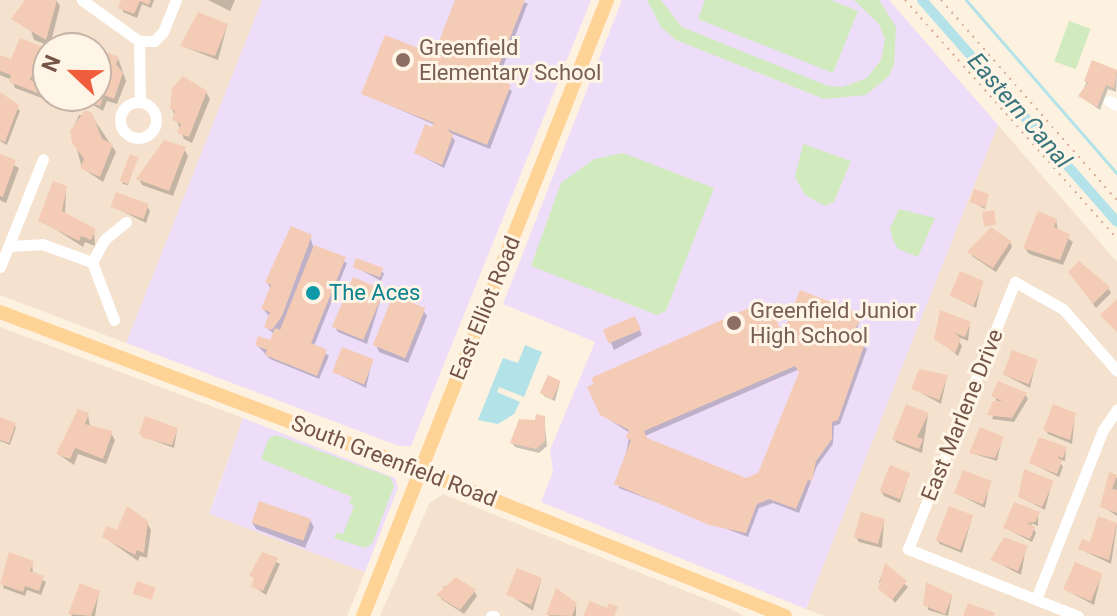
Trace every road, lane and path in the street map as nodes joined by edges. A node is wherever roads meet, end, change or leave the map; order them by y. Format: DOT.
graph roads {
  1 [pos="82,0"];
  2 [pos="176,0"];
  3 [pos="607,0"];
  4 [pos="905,0"];
  5 [pos="941,0"];
  6 [pos="139,41"];
  7 [pos="140,102"];
  8 [pos="43,159"];
  9 [pos="1117,200"];
  10 [pos="126,222"];
  11 [pos="1117,239"];
  12 [pos="9,246"];
  13 [pos="92,262"];
  14 [pos="0,267"];
  15 [pos="0,312"];
  16 [pos="114,320"];
  17 [pos="1117,371"];
  18 [pos="1117,409"];
  19 [pos="421,470"];
  20 [pos="1036,599"];
  21 [pos="363,616"];
  22 [pos="785,616"];
  23 [pos="1078,616"];
  1 -- 6 [label="street"];
  2 -- 6 [label="street"];
  3 -- 19 [label="main road, East Elliot Road"];
  4 -- 11 [label="path"];
  5 -- 9 [label="path"];
  6 -- 7 [label="street"];
  8 -- 12 [label="street"];
  10 -- 13 [label="street"];
  12 -- 13 [label="street"];
  12 -- 14 [label="street"];
  13 -- 16 [label="street"];
  15 -- 19 [label="main road, South Greenfield Road"];
  17 -- 20 [label="street, East Marlene Drive"];
  18 -- 20 [label="street"];
  19 -- 21 [label="main road, East Elliot Road"];
  19 -- 22 [label="main road, South Greenfield Road"];
  20 -- 23 [label="street"];
}
